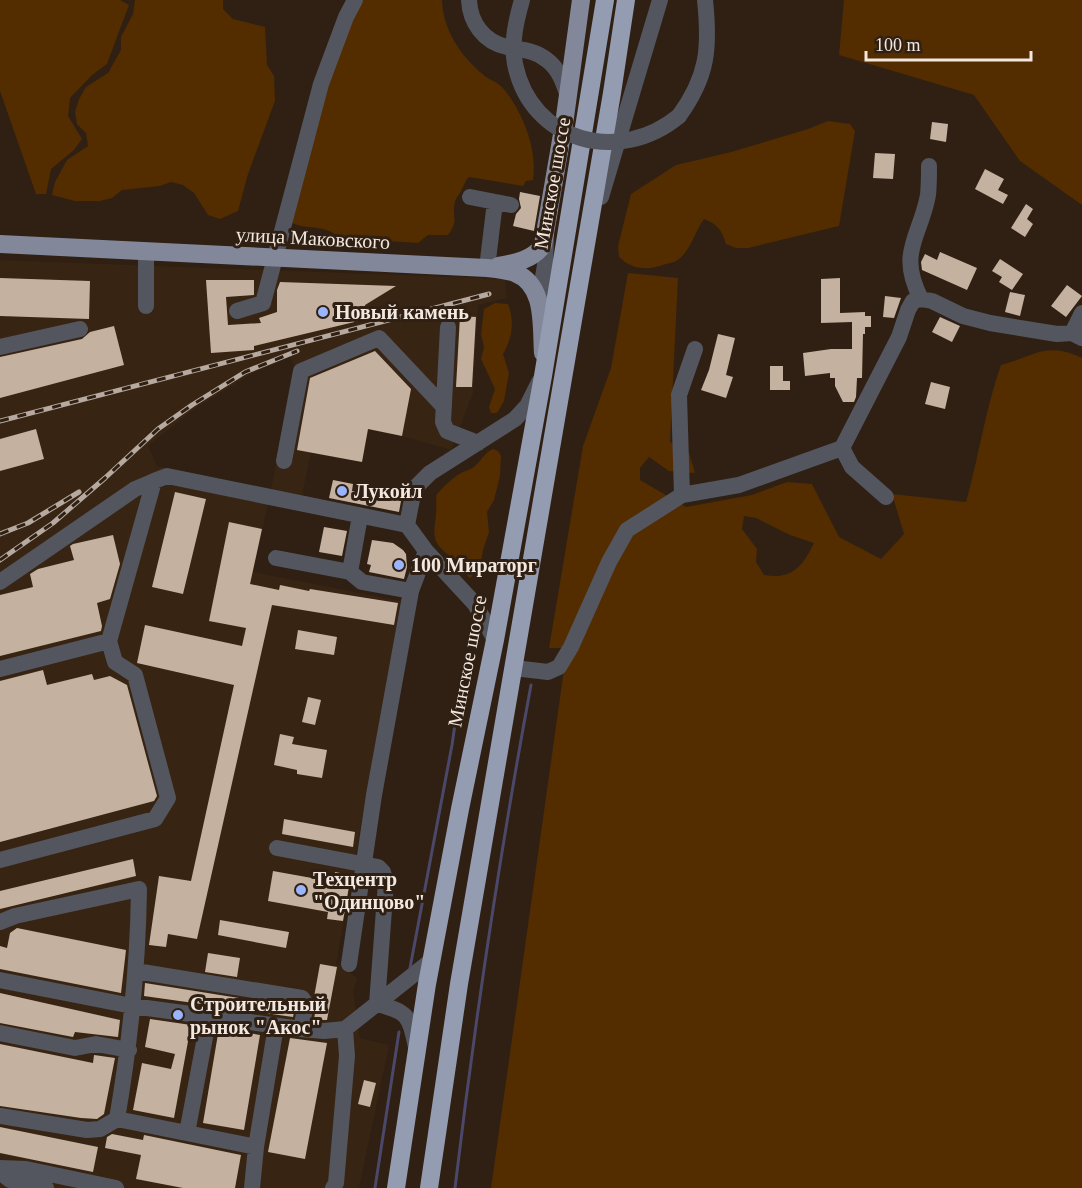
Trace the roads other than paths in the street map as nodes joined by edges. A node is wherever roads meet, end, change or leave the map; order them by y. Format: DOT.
graph roads {
  1 [pos="355,0"];
  2 [pos="469,0"];
  3 [pos="522,0"];
  4 [pos="581,0"];
  5 [pos="605,0"];
  6 [pos="626,0"];
  7 [pos="660,0"];
  8 [pos="705,0"];
  9 [pos="568,96"];
  10 [pos="929,166"];
  11 [pos="470,196"];
  12 [pos="546,234"];
  13 [pos="0,244"];
  14 [pos="146,252"];
  15 [pos="274,259"];
  16 [pos="487,268"];
  17 [pos="580,276"];
  18 [pos="921,299"];
  19 [pos="539,301"];
  20 [pos="146,306"];
  21 [pos="237,311"];
  22 [pos="1082,313"];
  23 [pos="448,327"];
  24 [pos="80,329"];
  25 [pos="1077,335"];
  26 [pos="0,346"];
  27 [pos="695,349"];
  28 [pos="543,373"];
  29 [pos="444,407"];
  30 [pos="478,443"];
  31 [pos="842,448"];
  32 [pos="284,461"];
  33 [pos="154,481"];
  34 [pos="682,495"];
  35 [pos="886,497"];
  36 [pos="360,516"];
  37 [pos="407,525"];
  38 [pos="426,551"];
  39 [pos="276,558"];
  40 [pos="350,572"];
  41 [pos="0,582"];
  42 [pos="411,591"];
  43 [pos="495,640"];
  44 [pos="109,641"];
  45 [pos="513,668"];
  46 [pos="0,669"];
  47 [pos="277,848"];
  48 [pos="0,860"];
  49 [pos="365,864"];
  50 [pos="0,922"];
  51 [pos="432,960"];
  52 [pos="349,964"];
  53 [pos="136,971"];
  54 [pos="0,980"];
  55 [pos="376,1004"];
  56 [pos="132,1006"];
  57 [pos="209,1016"];
  58 [pos="276,1026"];
  59 [pos="302,1029"];
  60 [pos="345,1029"];
  61 [pos="0,1033"];
  62 [pos="416,1048"];
  63 [pos="129,1050"];
  64 [pos="0,1116"];
  65 [pos="117,1119"];
  66 [pos="187,1133"];
  67 [pos="256,1147"];
  68 [pos="0,1170"];
  69 [pos="46,1188"];
  70 [pos="116,1188"];
  71 [pos="252,1188"];
  72 [pos="333,1188"];
  73 [pos="396,1188"];
  74 [pos="429,1188"];
  1 -- 15 [label="street"];
  2 -- 9 [label="street"];
  3 -- 8 [label="street, bridge"];
  4 -- 9 [label="main road"];
  5 -- 28 [label="highway, Минское шоссе"];
  6 -- 17 [label="highway"];
  7 -- 17 [label="street"];
  9 -- 12 [label="main road"];
  10 -- 18 [label="street"];
  11 -- 16 [label="street"];
  12 -- 16 [label="main road"];
  12 -- 19 [label="street"];
  13 -- 14 [label="main road, улица Маковского"];
  14 -- 15 [label="main road, улица Маковского"];
  14 -- 20 [label="street"];
  15 -- 16 [label="main road, улица Маковского"];
  15 -- 21 [label="street"];
  16 -- 19 [label="main road, улица Маковского"];
  17 -- 45 [label="highway"];
  18 -- 25 [label="street"];
  18 -- 31 [label="street"];
  19 -- 28 [label="main road"];
  22 -- 25 [label="street"];
  23 -- 29 [label="street"];
  24 -- 26 [label="street"];
  27 -- 34 [label="street"];
  28 -- 30 [label="street"];
  28 -- 43 [label="highway, Минское шоссе"];
  29 -- 30 [label="street"];
  29 -- 32 [label="street"];
  30 -- 37 [label="street"];
  31 -- 34 [label="street"];
  31 -- 35 [label="street"];
  33 -- 36 [label="street"];
  33 -- 41 [label="street"];
  33 -- 44 [label="street"];
  34 -- 45 [label="street"];
  36 -- 37 [label="street"];
  36 -- 40 [label="street"];
  37 -- 38 [label="street"];
  38 -- 42 [label="street"];
  38 -- 43 [label="street"];
  39 -- 40 [label="street"];
  40 -- 42 [label="street"];
  42 -- 49 [label="street"];
  43 -- 51 [label="highway, Минское шоссе"];
  44 -- 46 [label="street"];
  44 -- 48 [label="street"];
  45 -- 74 [label="highway"];
  47 -- 49 [label="street"];
  49 -- 52 [label="street"];
  49 -- 55 [label="street"];
  50 -- 53 [label="street"];
  51 -- 55 [label="street"];
  51 -- 62 [label="highway, Минское шоссе"];
  53 -- 56 [label="street"];
  53 -- 59 [label="street"];
  54 -- 56 [label="street"];
  55 -- 60 [label="street"];
  55 -- 62 [label="street"];
  56 -- 57 [label="street"];
  56 -- 63 [label="street"];
  57 -- 58 [label="street"];
  57 -- 66 [label="street"];
  58 -- 59 [label="street"];
  58 -- 67 [label="street"];
  59 -- 60 [label="street"];
  60 -- 72 [label="street"];
  61 -- 63 [label="street"];
  62 -- 73 [label="highway, Минское шоссе"];
  63 -- 65 [label="street"];
  64 -- 65 [label="street"];
  65 -- 66 [label="street"];
  66 -- 67 [label="street"];
  67 -- 71 [label="street"];
  68 -- 69 [label="street"];
  68 -- 70 [label="street"];
}
